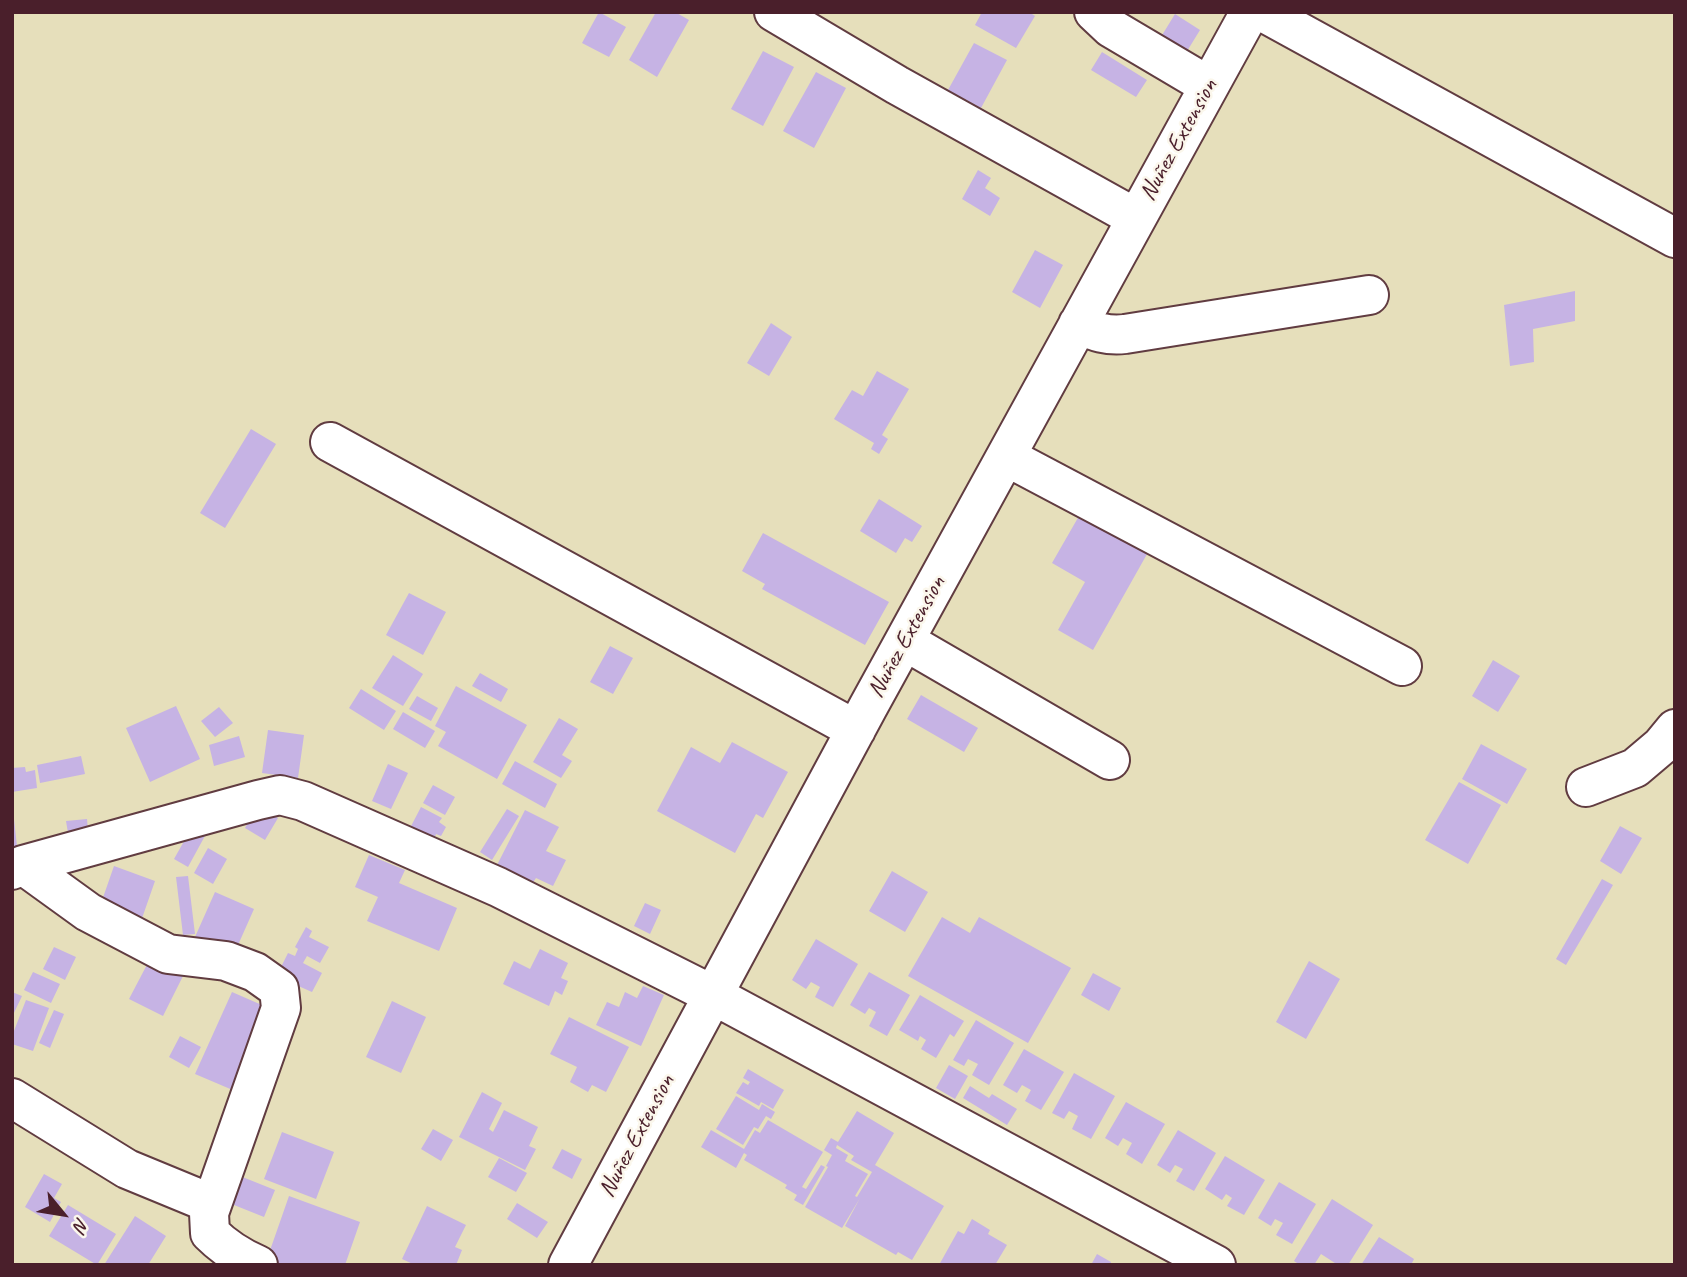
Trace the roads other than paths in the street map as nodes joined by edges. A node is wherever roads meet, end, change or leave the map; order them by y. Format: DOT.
graph roads {
  1 [pos="774,12"];
  2 [pos="1094,12"];
  3 [pos="1250,12"];
  4 [pos="1263,12"];
  5 [pos="1209,86"];
  6 [pos="1136,218"];
  7 [pos="1675,238"];
  8 [pos="1369,296"];
  9 [pos="1078,324"];
  10 [pos="330,442"];
  11 [pos="1007,457"];
  12 [pos="905,641"];
  13 [pos="1402,666"];
  14 [pos="1675,729"];
  15 [pos="856,730"];
  16 [pos="1111,760"];
  17 [pos="1586,787"];
  18 [pos="17,867"];
  19 [pos="713,995"];
  20 [pos="12,1098"];
  21 [pos="212,1204"];
  22 [pos="258,1265"];
  23 [pos="568,1265"];
  24 [pos="1216,1265"];
  1 -- 6 [label="street"];
  2 -- 5 [label="street"];
  3 -- 5 [label="street, Nuñez Extension"];
  4 -- 7 [label="street"];
  5 -- 6 [label="street, Nuñez Extension"];
  6 -- 9 [label="street, Nuñez Extension"];
  8 -- 9 [label="street"];
  9 -- 11 [label="street, Nuñez Extension"];
  10 -- 15 [label="street"];
  11 -- 12 [label="street, Nuñez Extension"];
  11 -- 13 [label="street"];
  12 -- 15 [label="street, Nuñez Extension"];
  12 -- 16 [label="street"];
  14 -- 17 [label="street"];
  15 -- 19 [label="street, Nuñez Extension"];
  18 -- 19 [label="street"];
  18 -- 21 [label="street"];
  19 -- 23 [label="street, Nuñez Extension"];
  19 -- 24 [label="street"];
  20 -- 21 [label="street"];
  21 -- 22 [label="street"];
}
